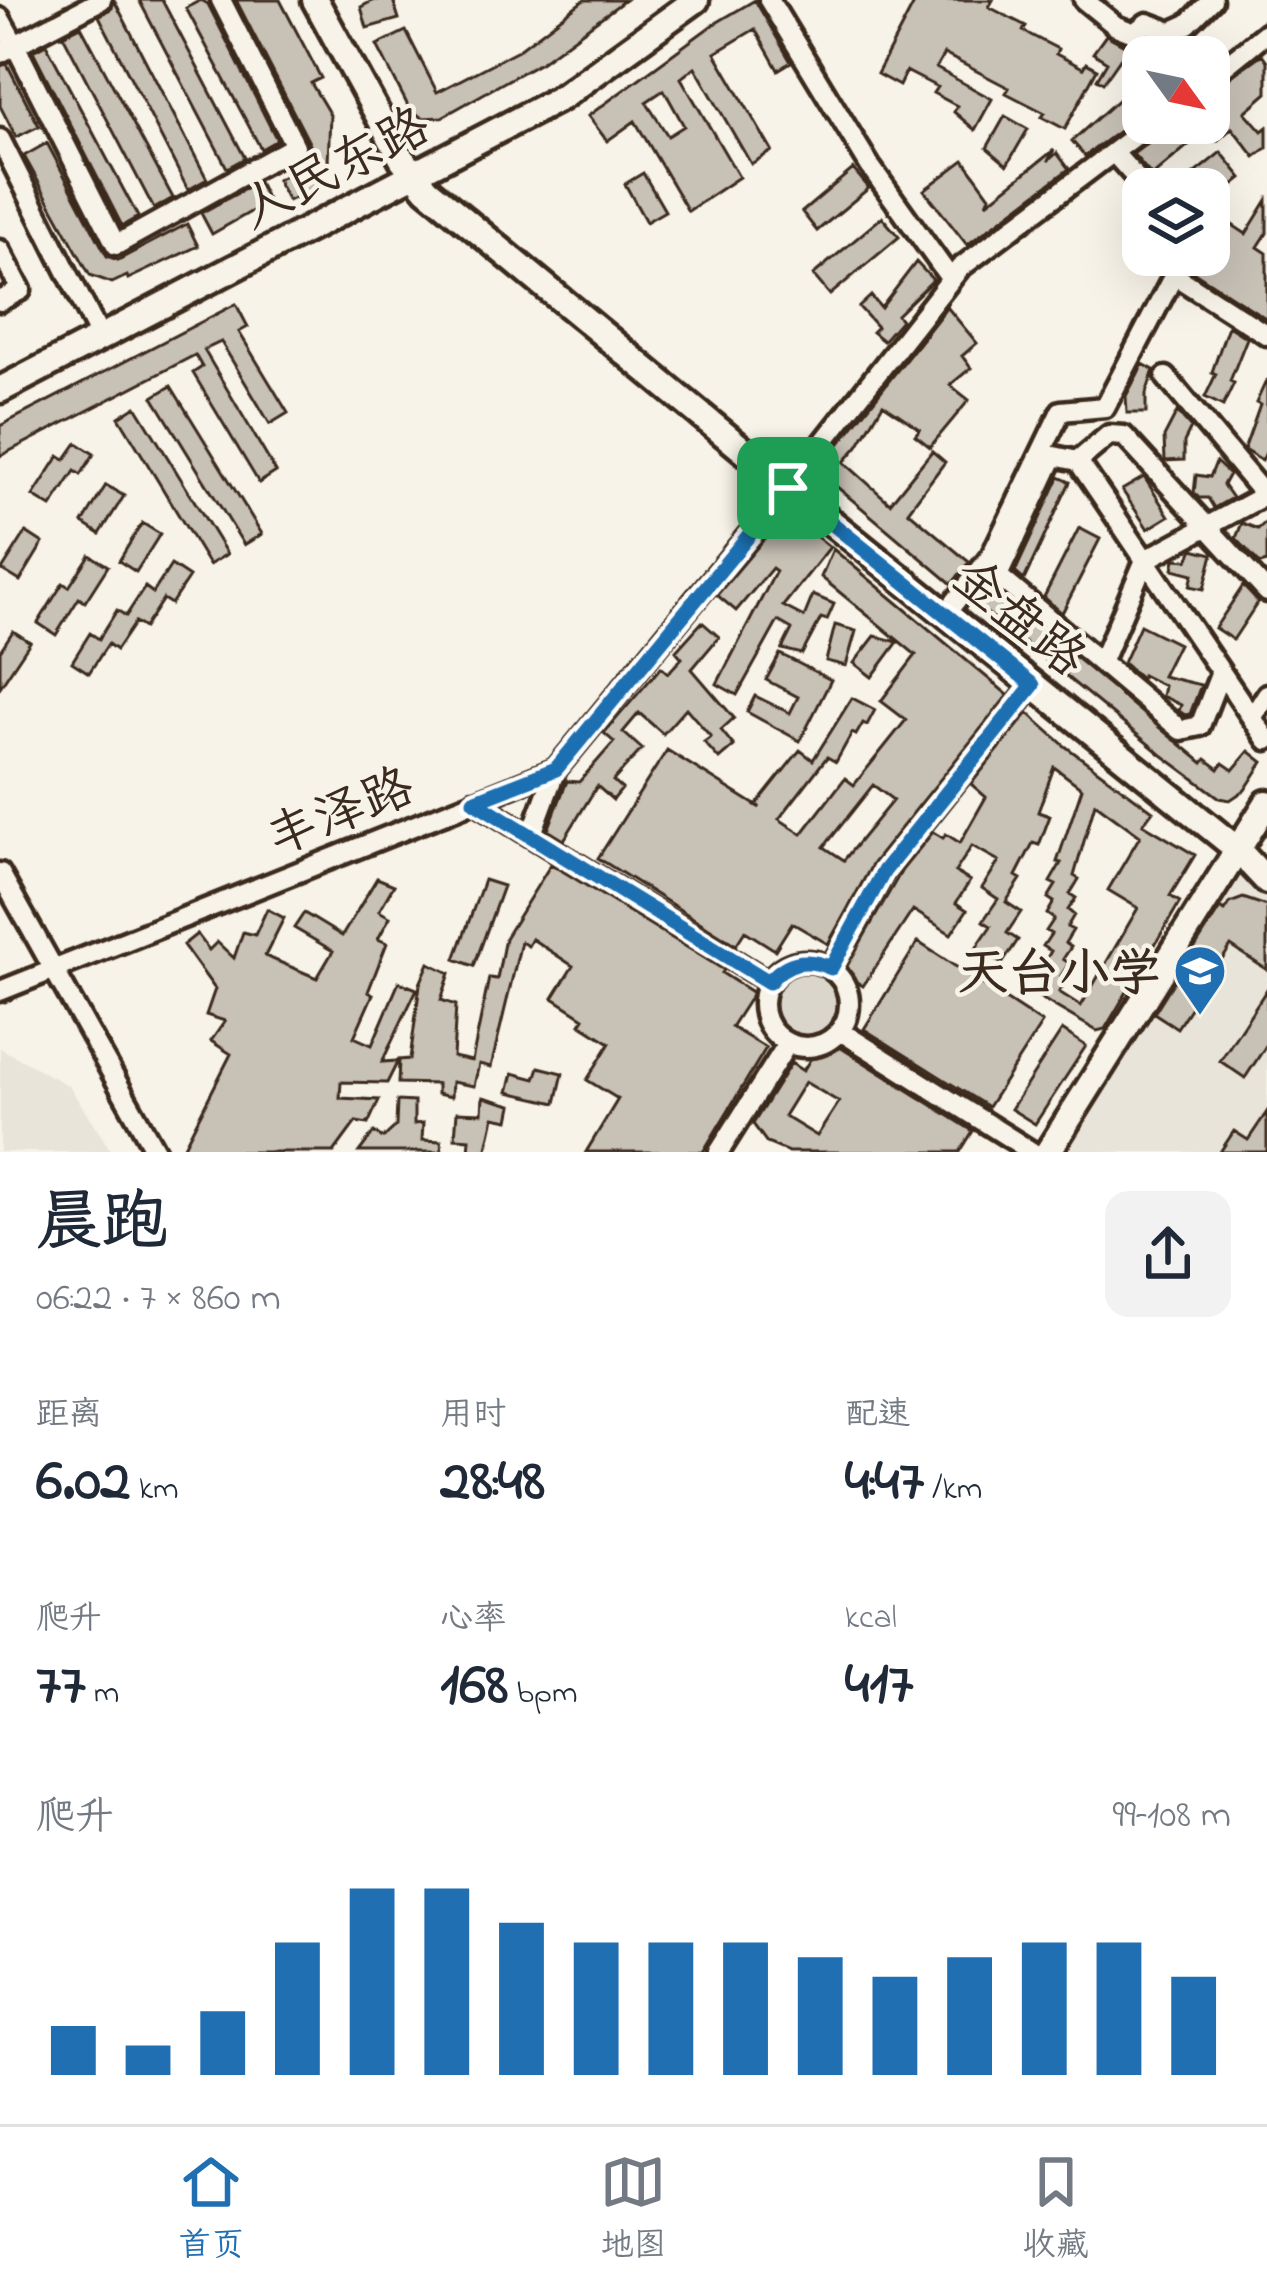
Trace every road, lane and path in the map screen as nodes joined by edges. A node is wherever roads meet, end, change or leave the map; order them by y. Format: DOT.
graph roads {
  1 [pos="101,0"];
  2 [pos="220,0"];
  3 [pos="315,0"];
  4 [pos="696,0"];
  5 [pos="769,0"];
  6 [pos="1084,0"];
  7 [pos="1155,0"];
  8 [pos="1212,0"];
  9 [pos="0,18"];
  10 [pos="1160,29"];
  11 [pos="1134,33"];
  12 [pos="1134,36"];
  13 [pos="1162,36"];
  14 [pos="1265,38"];
  15 [pos="10,48"];
  16 [pos="1230,64"];
  17 [pos="0,139"];
  18 [pos="1125,144"];
  19 [pos="1114,153"];
  20 [pos="1127,168"];
  21 [pos="415,176"];
  22 [pos="0,250"];
  23 [pos="1173,276"];
  24 [pos="1176,276"];
  25 [pos="950,278"];
  26 [pos="0,301"];
  27 [pos="1267,335"];
  28 [pos="100,337"];
  29 [pos="1166,377"];
  30 [pos="0,390"];
  31 [pos="1078,461"];
  32 [pos="788,488"];
  33 [pos="1266,496"];
  34 [pos="1205,525"];
  35 [pos="1145,560"];
  36 [pos="1267,592"];
  37 [pos="947,612"];
  38 [pos="1101,663"];
  39 [pos="1221,672"];
  40 [pos="1033,685"];
  41 [pos="1267,694"];
  42 [pos="1252,718"];
  43 [pos="1267,740"];
  44 [pos="556,769"];
  45 [pos="474,801"];
  46 [pos="1267,803"];
  47 [pos="531,836"];
  48 [pos="1238,849"];
  49 [pos="0,874"];
  50 [pos="1267,881"];
  51 [pos="831,968"];
  52 [pos="53,971"];
  53 [pos="769,982"];
  54 [pos="0,991"];
  55 [pos="840,1031"];
  56 [pos="788,1043"];
  57 [pos="156,1152"];
  58 [pos="719,1152"];
  59 [pos="1032,1152"];
  60 [pos="1048,1152"];
  1 -- 15 [label="street"];
  2 -- 15 [label="street"];
  3 -- 21 [label="main road, 金盘路"];
  4 -- 21 [label="main road, 人民东路"];
  5 -- 25 [label="street"];
  6 -- 11 [label="street"];
  7 -- 10 [label="street"];
  8 -- 10 [label="street"];
  9 -- 15 [label="street"];
  10 -- 11 [label="street"];
  10 -- 13 [label="street"];
  11 -- 12 [label="street"];
  14 -- 16 [label="street"];
  17 -- 28 [label="street"];
  18 -- 19 [label="street, 丰泽路"];
  19 -- 20 [label="street"];
  19 -- 25 [label="street, 丰泽路"];
  21 -- 28 [label="main road, 人民东路"];
  21 -- 32 [label="main road, 金盘路"];
  22 -- 26 [label="street"];
  23 -- 37 [label="street"];
  24 -- 27 [label="street"];
  25 -- 32 [label="street, 丰泽路"];
  28 -- 30 [label="main road, 人民东路"];
  29 -- 33 [label="street"];
  31 -- 34 [label="street"];
  31 -- 35 [label="street"];
  31 -- 38 [label="street"];
  32 -- 37 [label="main road, 金盘路"];
  32 -- 44 [label="street, 丰泽路"];
  33 -- 34 [label="street"];
  34 -- 35 [label="street"];
  34 -- 36 [label="street"];
  35 -- 38 [label="street"];
  35 -- 39 [label="street"];
  37 -- 40 [label="main road, 金盘路"];
  38 -- 39 [label="street"];
  39 -- 42 [label="street"];
  40 -- 48 [label="main road, 金盘路"];
  40 -- 51 [label="street"];
  41 -- 42 [label="street"];
  42 -- 43 [label="street"];
  44 -- 45 [label="street, 丰泽路"];
  44 -- 47 [label="street"];
  45 -- 47 [label="street"];
  45 -- 52 [label="street, 丰泽路"];
  46 -- 48 [label="main road"];
  47 -- 53 [label="street"];
  48 -- 50 [label="main road, 金盘路"];
  48 -- 60 [label="main road"];
  49 -- 52 [label="street"];
  51 -- 53 [label="street"];
  51 -- 55 [label="street"];
  52 -- 54 [label="street, 丰泽路"];
  52 -- 57 [label="street"];
  53 -- 56 [label="street"];
  55 -- 56 [label="street"];
  55 -- 59 [label="street"];
  56 -- 58 [label="street"];
}
